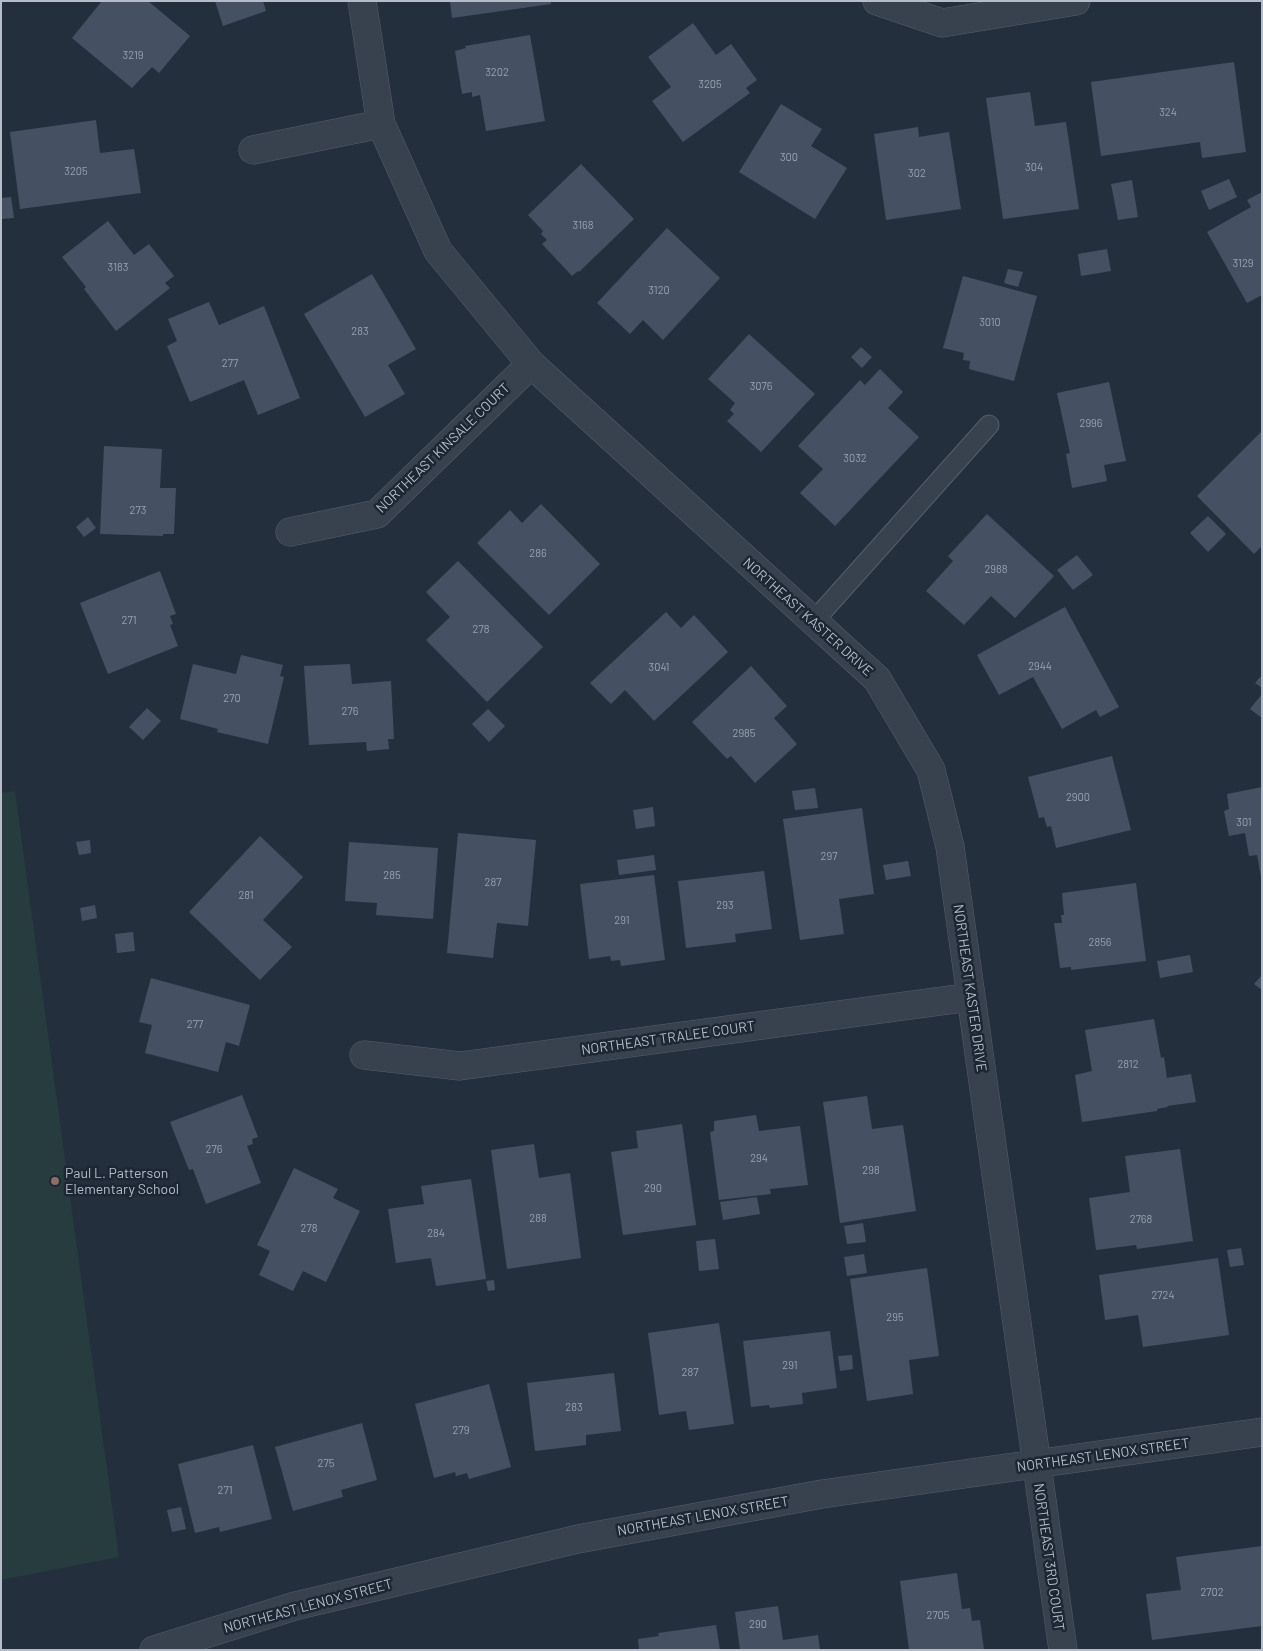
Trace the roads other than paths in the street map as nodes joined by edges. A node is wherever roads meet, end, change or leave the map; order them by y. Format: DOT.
graph roads {
  1 [pos="362,1"];
  2 [pos="877,1"];
  3 [pos="1076,1"];
  4 [pos="381,124"];
  5 [pos="253,150"];
  6 [pos="531,364"];
  7 [pos="989,425"];
  8 [pos="290,532"];
  9 [pos="814,622"];
  10 [pos="971,997"];
  11 [pos="364,1055"];
  12 [pos="1262,1432"];
  13 [pos="1036,1464"];
  14 [pos="154,1650"];
  15 [pos="1063,1650"];
  1 -- 4 [label="street, NORTHEAST KASTER DRIVE"];
  2 -- 3 [label="street"];
  4 -- 5 [label="street"];
  4 -- 6 [label="street, NORTHEAST KASTER DRIVE"];
  6 -- 8 [label="street, NORTHEAST KINSALE COURT"];
  6 -- 9 [label="street, NORTHEAST KASTER DRIVE"];
  7 -- 9 [label="lane"];
  9 -- 10 [label="street, NORTHEAST KASTER DRIVE"];
  10 -- 11 [label="street, NORTHEAST TRALEE COURT"];
  10 -- 13 [label="street, NORTHEAST KASTER DRIVE"];
  12 -- 13 [label="street, NORTHEAST LENOX STREET"];
  13 -- 14 [label="street, NORTHEAST LENOX STREET"];
  13 -- 15 [label="street, NORTHEAST 3RD COURT"];
}
